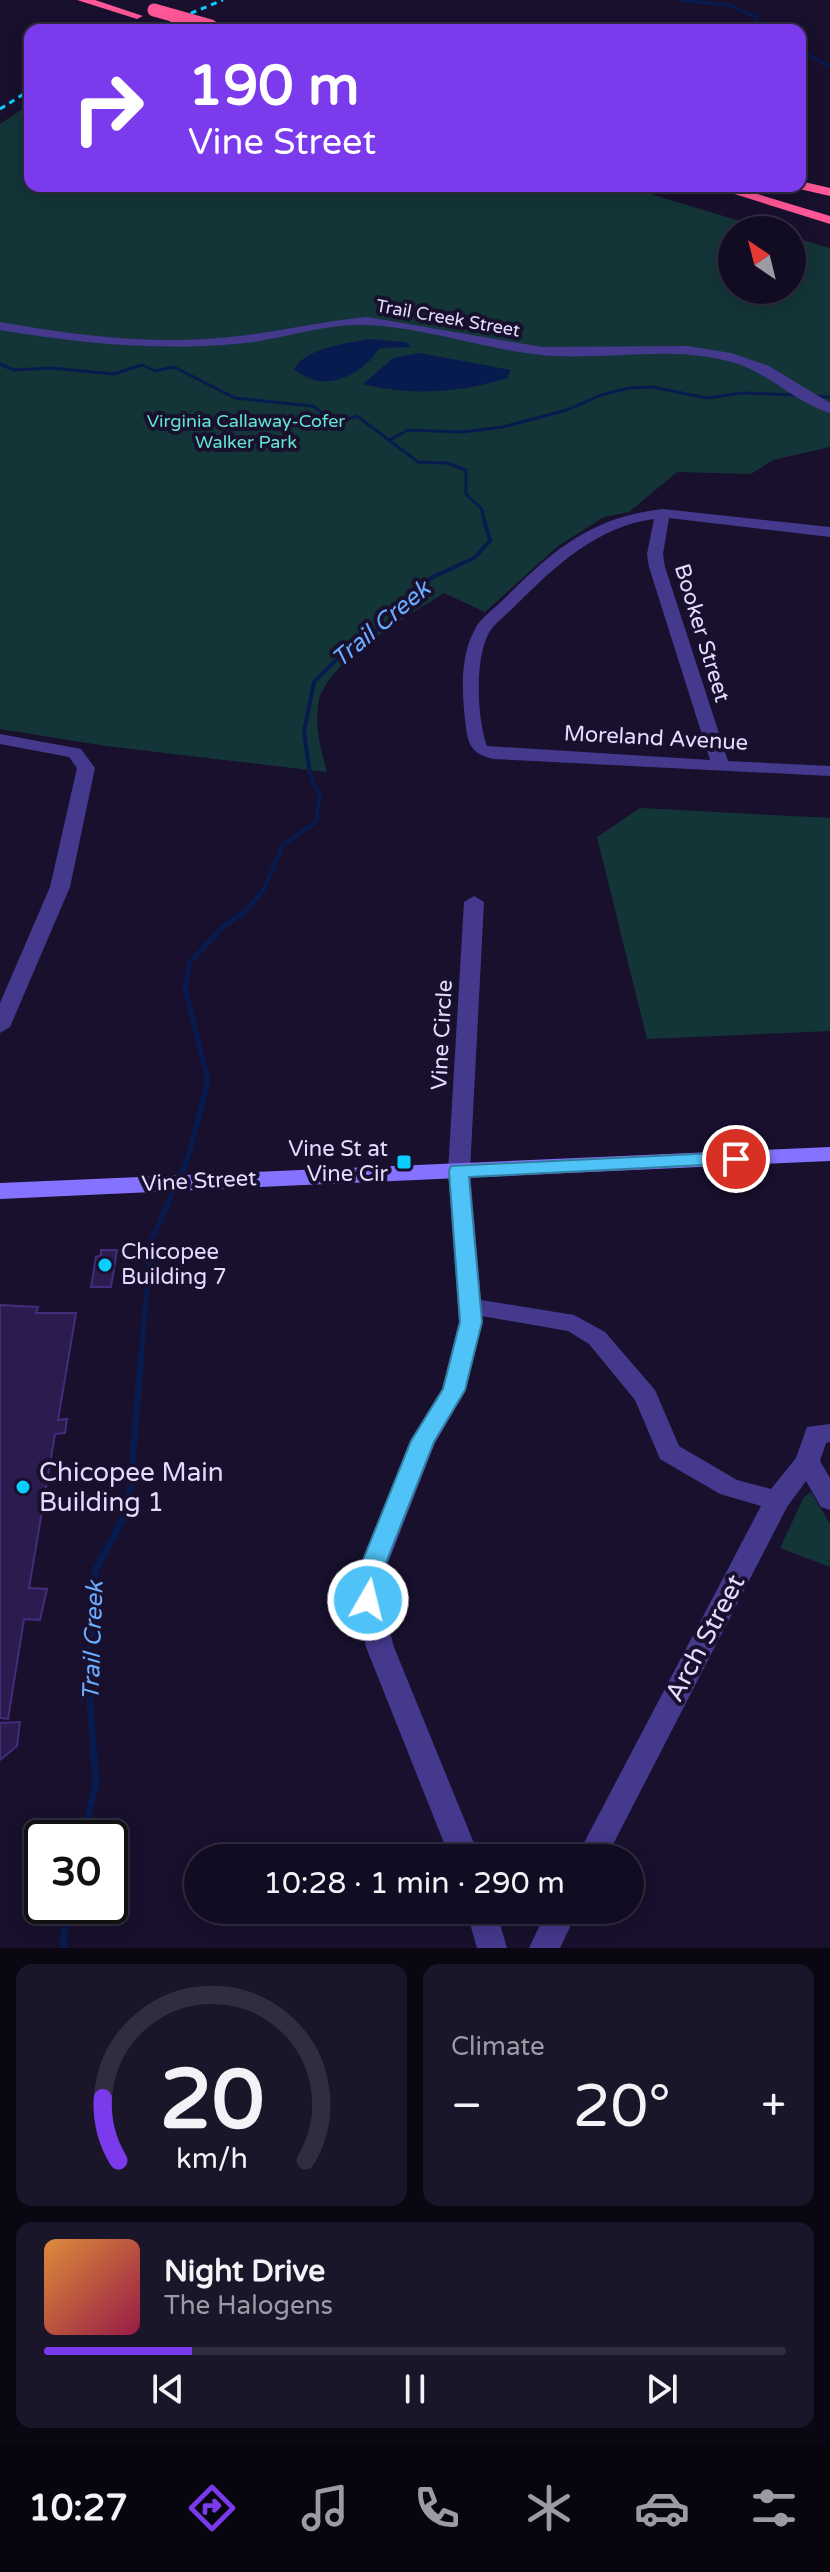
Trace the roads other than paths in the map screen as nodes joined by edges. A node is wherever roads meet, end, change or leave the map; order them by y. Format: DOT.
graph roads {
  1 [pos="71,0"];
  2 [pos="83,0"];
  3 [pos="119,0"];
  4 [pos="100,6"];
  5 [pos="164,24"];
  6 [pos="203,24"];
  7 [pos="806,186"];
  8 [pos="736,192"];
  9 [pos="784,192"];
  10 [pos="830,192"];
  11 [pos="830,205"];
  12 [pos="830,220"];
  13 [pos="0,326"];
  14 [pos="830,409"];
  15 [pos="663,513"];
  16 [pos="830,532"];
  17 [pos="0,739"];
  18 [pos="721,765"];
  19 [pos="830,771"];
  20 [pos="474,902"];
  21 [pos="0,1027"];
  22 [pos="830,1154"];
  23 [pos="459,1171"];
  24 [pos="0,1191"];
  25 [pos="471,1307"];
  26 [pos="830,1433"];
  27 [pos="807,1461"];
  28 [pos="830,1500"];
  29 [pos="777,1501"];
  30 [pos="459,1844"];
  31 [pos="598,1844"];
  32 [pos="485,1924"];
  33 [pos="556,1924"];
  34 [pos="492,1948"];
  35 [pos="544,1948"];
  1 -- 4 [label="highway"];
  2 -- 4 [label="highway"];
  3 -- 6 [label="highway, bridge"];
  4 -- 5 [label="highway"];
  7 -- 10 [label="highway"];
  8 -- 12 [label="highway"];
  9 -- 11 [label="highway"];
  13 -- 14 [label="street, Trail Creek Street"];
  15 -- 16 [label="street"];
  15 -- 18 [label="street, Booker Street"];
  15 -- 18 [label="street, Moreland Avenue"];
  17 -- 21 [label="street"];
  18 -- 19 [label="street, Moreland Avenue"];
  20 -- 23 [label="street, Vine Circle"];
  22 -- 23 [label="street, Vine Street"];
  23 -- 24 [label="street, Vine Street"];
  23 -- 25 [label="street, Vine Circle"];
  25 -- 29 [label="street"];
  25 -- 30 [label="street, Vine Circle"];
  26 -- 27 [label="street, Arch Street"];
  27 -- 28 [label="street"];
  27 -- 29 [label="street, Arch Street"];
  29 -- 31 [label="street, Arch Street"];
  32 -- 34 [label="street"];
  33 -- 35 [label="street"];
}
